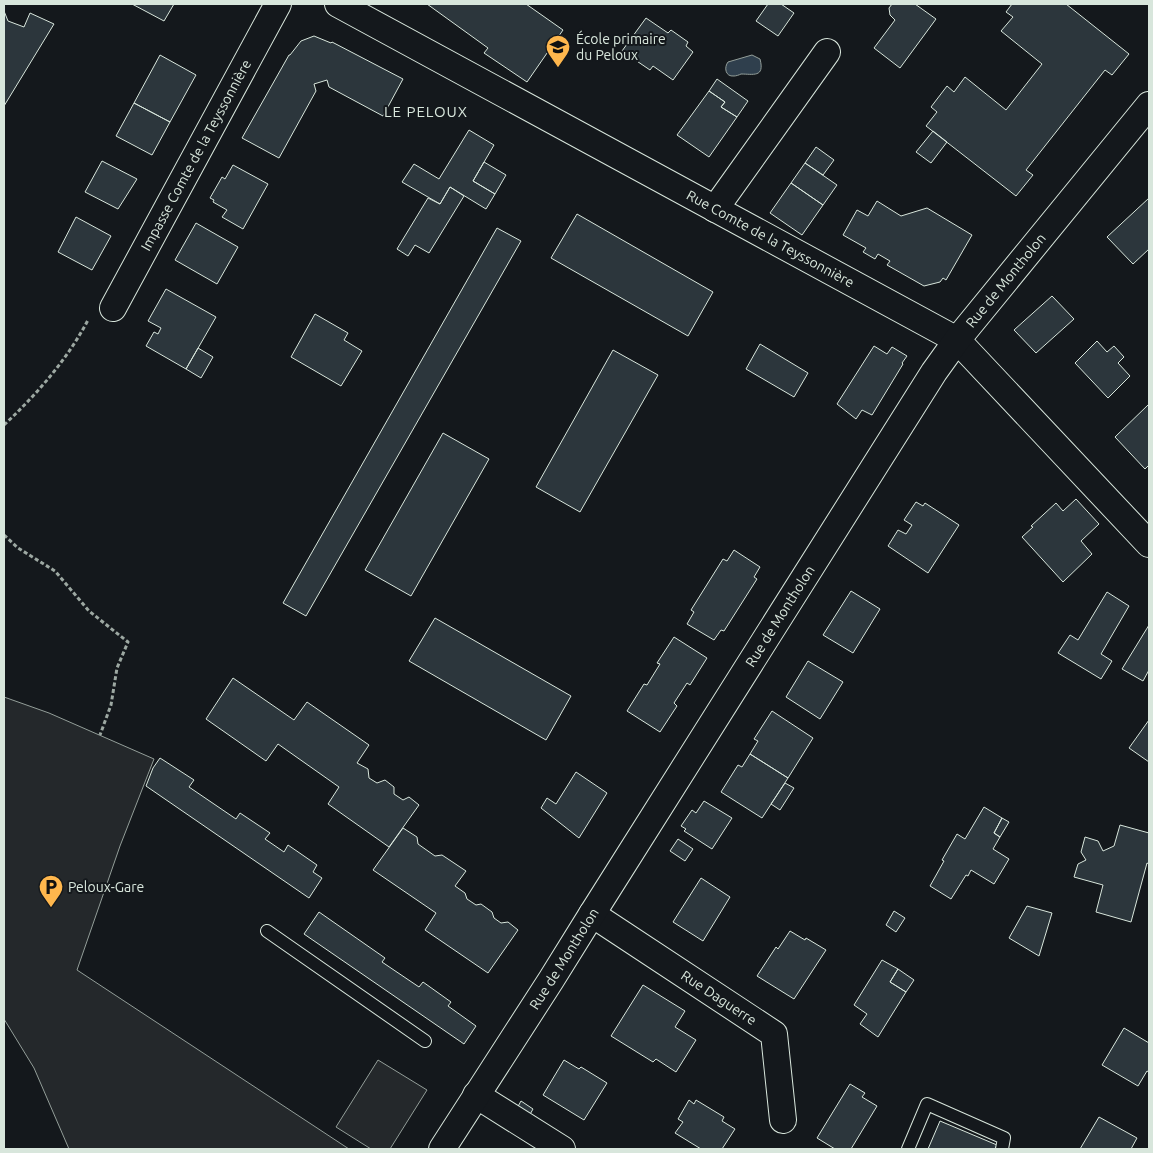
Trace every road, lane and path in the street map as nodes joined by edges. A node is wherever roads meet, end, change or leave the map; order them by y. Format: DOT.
graph roads {
  1 [pos="278,4"];
  2 [pos="338,4"];
  3 [pos="827,52"];
  4 [pos="1147,114"];
  5 [pos="715,209"];
  6 [pos="113,308"];
  7 [pos="88,319"];
  8 [pos="957,340"];
  9 [pos="4,425"];
  10 [pos="4,535"];
  11 [pos="1149,544"];
  12 [pos="100,735"];
  13 [pos="592,914"];
  14 [pos="267,931"];
  15 [pos="425,1041"];
  16 [pos="476,1095"];
  17 [pos="783,1120"];
  18 [pos="442,1149"];
  19 [pos="562,1149"];
  20 [pos="908,1149"];
  21 [pos="1002,1149"];
  1 -- 6 [label="street, Impasse Comte de la Teyssonnière"];
  2 -- 5 [label="street, Rue Comte de la Teyssonnière"];
  3 -- 5 [label="street"];
  4 -- 8 [label="street, Rue de Montholon"];
  5 -- 8 [label="street, Rue Comte de la Teyssonnière"];
  7 -- 9 [label="path"];
  8 -- 11 [label="street, Rue Comte de la Teyssonnière"];
  8 -- 13 [label="street, Rue de Montholon"];
  10 -- 12 [label="path"];
  13 -- 16 [label="street, Rue de Montholon"];
  13 -- 17 [label="street, Rue Daguerre"];
  14 -- 15 [label="lane"];
  16 -- 18 [label="street, Rue de Montholon"];
  16 -- 19 [label="street"];
  20 -- 21 [label="lane"];
}
